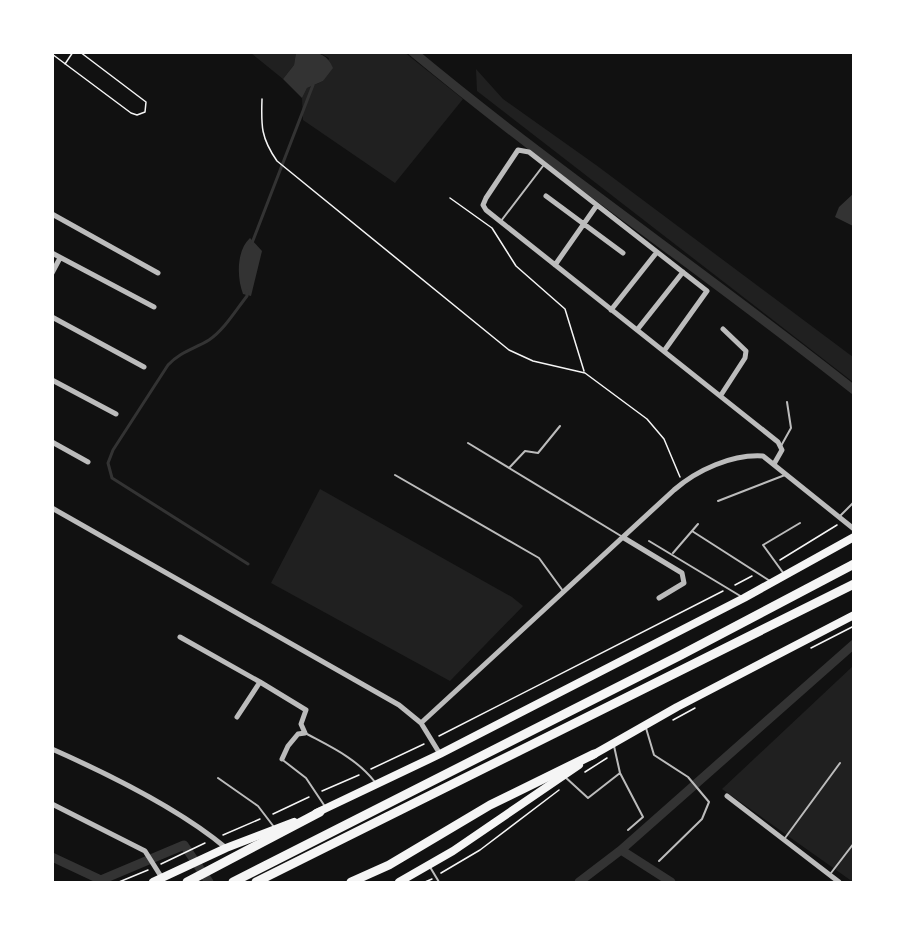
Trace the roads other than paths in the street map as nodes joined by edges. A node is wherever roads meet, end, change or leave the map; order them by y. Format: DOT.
graph roads {
  1 [pos="545,163"];
  2 [pos="546,196"];
  3 [pos="597,205"];
  4 [pos="52,214"];
  5 [pos="501,222"];
  6 [pos="584,224"];
  7 [pos="657,252"];
  8 [pos="624,253"];
  9 [pos="52,254"];
  10 [pos="60,258"];
  11 [pos="555,265"];
  12 [pos="683,272"];
  13 [pos="52,273"];
  14 [pos="158,273"];
  15 [pos="154,308"];
  16 [pos="611,310"];
  17 [pos="52,317"];
  18 [pos="723,329"];
  19 [pos="637,330"];
  20 [pos="664,351"];
  21 [pos="144,367"];
  22 [pos="52,380"];
  23 [pos="721,395"];
  24 [pos="787,402"];
  25 [pos="117,414"];
  26 [pos="560,426"];
  27 [pos="52,442"];
  28 [pos="468,443"];
  29 [pos="781,446"];
  30 [pos="88,462"];
  31 [pos="774,464"];
  32 [pos="509,468"];
  33 [pos="786,474"];
  34 [pos="395,475"];
  35 [pos="718,501"];
  36 [pos="854,502"];
  37 [pos="52,508"];
  38 [pos="841,519"];
  39 [pos="698,524"];
  40 [pos="800,524"];
  41 [pos="854,529"];
  42 [pos="692,531"];
  43 [pos="854,537"];
  44 [pos="624,538"];
  45 [pos="649,541"];
  46 [pos="672,554"];
  47 [pos="854,564"];
  48 [pos="786,576"];
  49 [pos="772,583"];
  50 [pos="854,584"];
  51 [pos="563,591"];
  52 [pos="659,598"];
  53 [pos="744,598"];
  54 [pos="854,615"];
  55 [pos="180,637"];
  56 [pos="260,682"];
  57 [pos="237,717"];
  58 [pos="421,723"];
  59 [pos="645,725"];
  60 [pos="305,733"];
  61 [pos="613,743"];
  62 [pos="52,749"];
  63 [pos="440,754"];
  64 [pos="594,754"];
  65 [pos="283,760"];
  66 [pos="840,763"];
  67 [pos="620,774"];
  68 [pos="218,778"];
  69 [pos="567,779"];
  70 [pos="378,785"];
  71 [pos="727,796"];
  72 [pos="52,804"];
  73 [pos="324,810"];
  74 [pos="276,829"];
  75 [pos="628,830"];
  76 [pos="783,840"];
  77 [pos="854,843"];
  78 [pos="226,848"];
  79 [pos="659,861"];
  80 [pos="429,865"];
  81 [pos="830,876"];
  82 [pos="162,879"];
  83 [pos="153,882"];
  84 [pos="187,882"];
  85 [pos="233,882"];
  86 [pos="256,882"];
  87 [pos="351,882"];
  88 [pos="399,882"];
  89 [pos="439,882"];
  90 [pos="839,882"];
  1 -- 3 [label="street"];
  1 -- 5 [label="lane"];
  1 -- 5 [label="street"];
  2 -- 6 [label="street"];
  3 -- 6 [label="street"];
  3 -- 7 [label="street"];
  4 -- 14 [label="street"];
  5 -- 11 [label="street"];
  6 -- 8 [label="street"];
  6 -- 11 [label="street"];
  7 -- 12 [label="street"];
  7 -- 16 [label="street"];
  9 -- 10 [label="street"];
  10 -- 13 [label="street"];
  10 -- 15 [label="street"];
  11 -- 16 [label="street"];
  12 -- 19 [label="street"];
  12 -- 20 [label="street"];
  16 -- 19 [label="street"];
  17 -- 21 [label="street"];
  18 -- 23 [label="street"];
  19 -- 20 [label="street"];
  20 -- 23 [label="street"];
  22 -- 25 [label="street"];
  23 -- 29 [label="street"];
  24 -- 29 [label="lane"];
  26 -- 32 [label="lane"];
  27 -- 30 [label="street"];
  28 -- 32 [label="lane"];
  29 -- 31 [label="street"];
  31 -- 33 [label="street"];
  31 -- 44 [label="street"];
  32 -- 44 [label="lane"];
  33 -- 35 [label="lane"];
  33 -- 38 [label="street"];
  34 -- 51 [label="lane"];
  36 -- 38 [label="lane"];
  37 -- 58 [label="street"];
  38 -- 41 [label="street"];
  39 -- 42 [label="lane"];
  40 -- 48 [label="lane"];
  42 -- 46 [label="lane"];
  42 -- 49 [label="lane"];
  43 -- 48 [label="main road"];
  44 -- 51 [label="street"];
  44 -- 52 [label="street"];
  45 -- 46 [label="lane"];
  46 -- 53 [label="lane"];
  47 -- 85 [label="highway"];
  48 -- 49 [label="main road"];
  49 -- 53 [label="main road"];
  50 -- 86 [label="highway"];
  51 -- 58 [label="street"];
  53 -- 63 [label="main road"];
  54 -- 59 [label="main road"];
  55 -- 56 [label="street"];
  56 -- 57 [label="street"];
  56 -- 60 [label="street"];
  58 -- 63 [label="street"];
  59 -- 61 [label="main road"];
  59 -- 79 [label="lane"];
  60 -- 65 [label="street"];
  60 -- 70 [label="lane"];
  61 -- 64 [label="main road"];
  61 -- 67 [label="lane"];
  62 -- 78 [label="street"];
  63 -- 70 [label="main road"];
  64 -- 69 [label="main road"];
  64 -- 87 [label="highway"];
  65 -- 73 [label="lane"];
  66 -- 76 [label="lane"];
  67 -- 69 [label="lane"];
  67 -- 75 [label="lane"];
  68 -- 74 [label="lane"];
  69 -- 80 [label="main road"];
  70 -- 73 [label="main road"];
  71 -- 76 [label="street"];
  72 -- 82 [label="street"];
  73 -- 74 [label="main road"];
  73 -- 84 [label="highway"];
  74 -- 78 [label="main road"];
  76 -- 81 [label="street"];
  77 -- 81 [label="lane"];
  78 -- 82 [label="main road"];
  80 -- 88 [label="main road"];
  80 -- 89 [label="lane"];
  81 -- 90 [label="street"];
  82 -- 83 [label="main road"];
}
